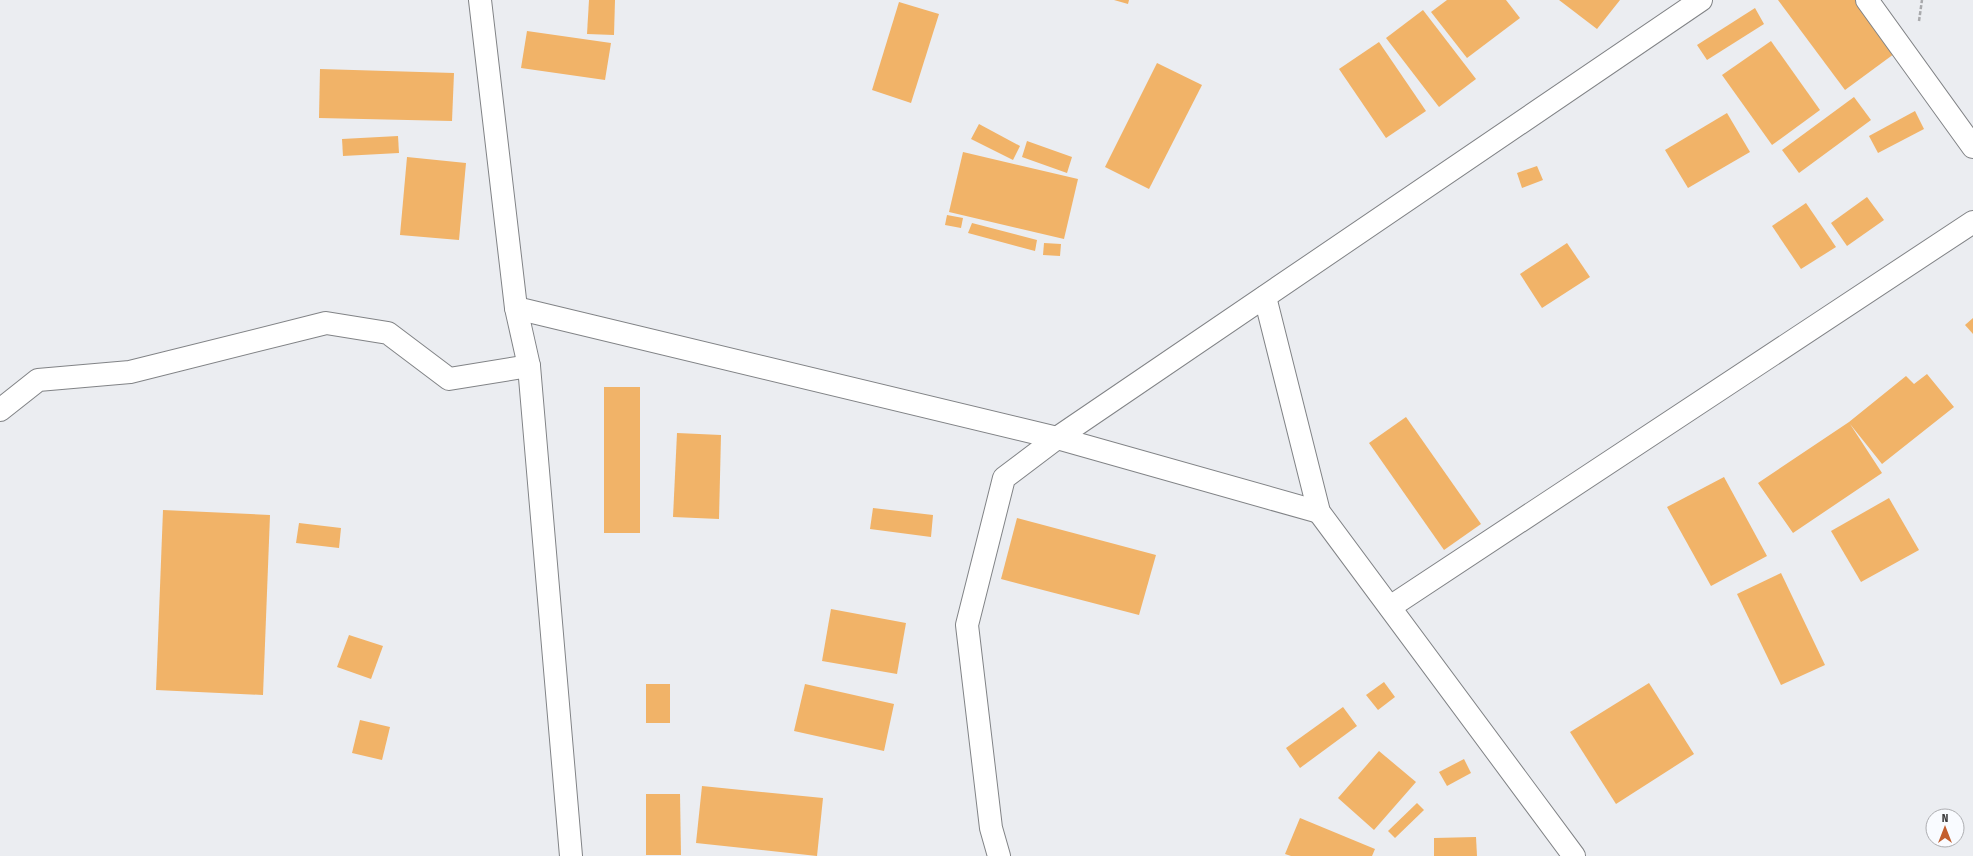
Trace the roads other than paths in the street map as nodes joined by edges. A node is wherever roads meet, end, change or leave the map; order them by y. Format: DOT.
graph roads {
  1 [pos="480,0"];
  2 [pos="1701,0"];
  3 [pos="1867,0"];
  4 [pos="1973,147"];
  5 [pos="1973,222"];
  6 [pos="1265,296"];
  7 [pos="516,308"];
  8 [pos="529,366"];
  9 [pos="0,410"];
  10 [pos="1057,438"];
  11 [pos="1319,512"];
  12 [pos="1390,607"];
  13 [pos="571,856"];
  14 [pos="999,856"];
  15 [pos="1574,856"];
  1 -- 7 [label="street"];
  2 -- 6 [label="street"];
  3 -- 4 [label="street"];
  5 -- 12 [label="street"];
  6 -- 10 [label="street"];
  6 -- 11 [label="street"];
  7 -- 8 [label="street"];
  7 -- 10 [label="street"];
  8 -- 9 [label="street"];
  8 -- 13 [label="street"];
  10 -- 11 [label="street"];
  10 -- 14 [label="street"];
  11 -- 12 [label="street"];
  12 -- 15 [label="street"];
}
